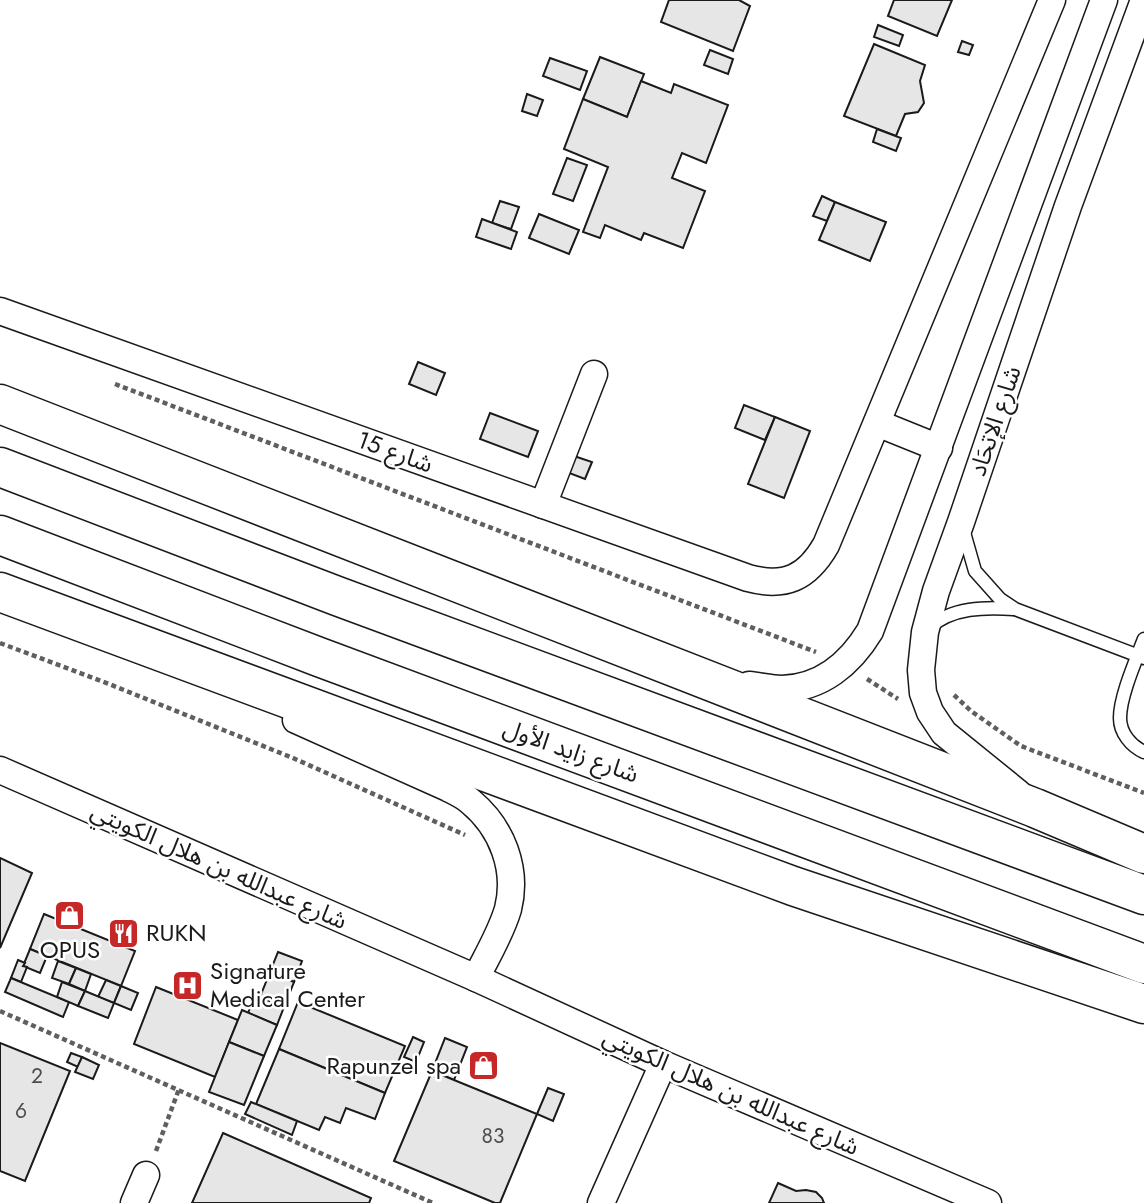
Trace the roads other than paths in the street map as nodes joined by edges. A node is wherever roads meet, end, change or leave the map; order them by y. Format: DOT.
graph roads {
  1 [pos="1052,0"];
  2 [pos="1104,0"];
  3 [pos="1142,11"];
  4 [pos="0,311"];
  5 [pos="594,374"];
  6 [pos="0,404"];
  7 [pos="877,423"];
  8 [pos="939,448"];
  9 [pos="0,467"];
  10 [pos="543,505"];
  11 [pos="961,522"];
  12 [pos="0,535"];
  13 [pos="0,592"];
  14 [pos="1015,610"];
  15 [pos="925,632"];
  16 [pos="1144,639"];
  17 [pos="1141,657"];
  18 [pos="711,680"];
  19 [pos="240,681"];
  20 [pos="1144,752"];
  21 [pos="0,770"];
  22 [pos="1035,808"];
  23 [pos="1144,854"];
  24 [pos="1144,895"];
  25 [pos="1144,964"];
  26 [pos="476,978"];
  27 [pos="1144,1004"];
  28 [pos="663,1064"];
  29 [pos="146,1175"];
  30 [pos="134,1203"];
  31 [pos="601,1203"];
  32 [pos="988,1203"];
  1 -- 7 [label="street"];
  2 -- 8 [label="street, شارع الإتحَاد"];
  3 -- 11 [label="street, شارع الإتحَاد"];
  4 -- 10 [label="street, شارع 15"];
  5 -- 10 [label="street"];
  6 -- 18 [label="main road"];
  7 -- 8 [label="street"];
  7 -- 10 [label="street, شارع 15"];
  8 -- 18 [label="street, شارع الإتحَاد"];
  9 -- 24 [label="main road"];
  11 -- 14 [label="lane"];
  11 -- 15 [label="street, شارع الإتحَاد"];
  12 -- 25 [label="main road, شارع زايد الأول"];
  13 -- 19 [label="main road"];
  14 -- 15 [label="lane"];
  14 -- 17 [label="lane"];
  15 -- 22 [label="street, شارع الإتحَاد"];
  16 -- 17 [label="lane"];
  17 -- 20 [label="lane"];
  18 -- 22 [label="main road"];
  19 -- 26 [label="street"];
  19 -- 27 [label="main road"];
  21 -- 26 [label="street, شارع عبدالله بن هلال الكويتي"];
  22 -- 23 [label="main road"];
  26 -- 28 [label="street, شارع عبدالله بن هلال الكويتي"];
  28 -- 31 [label="street"];
  28 -- 32 [label="street, شارع عبدالله بن هلال الكويتي"];
  29 -- 30 [label="street"];
}
